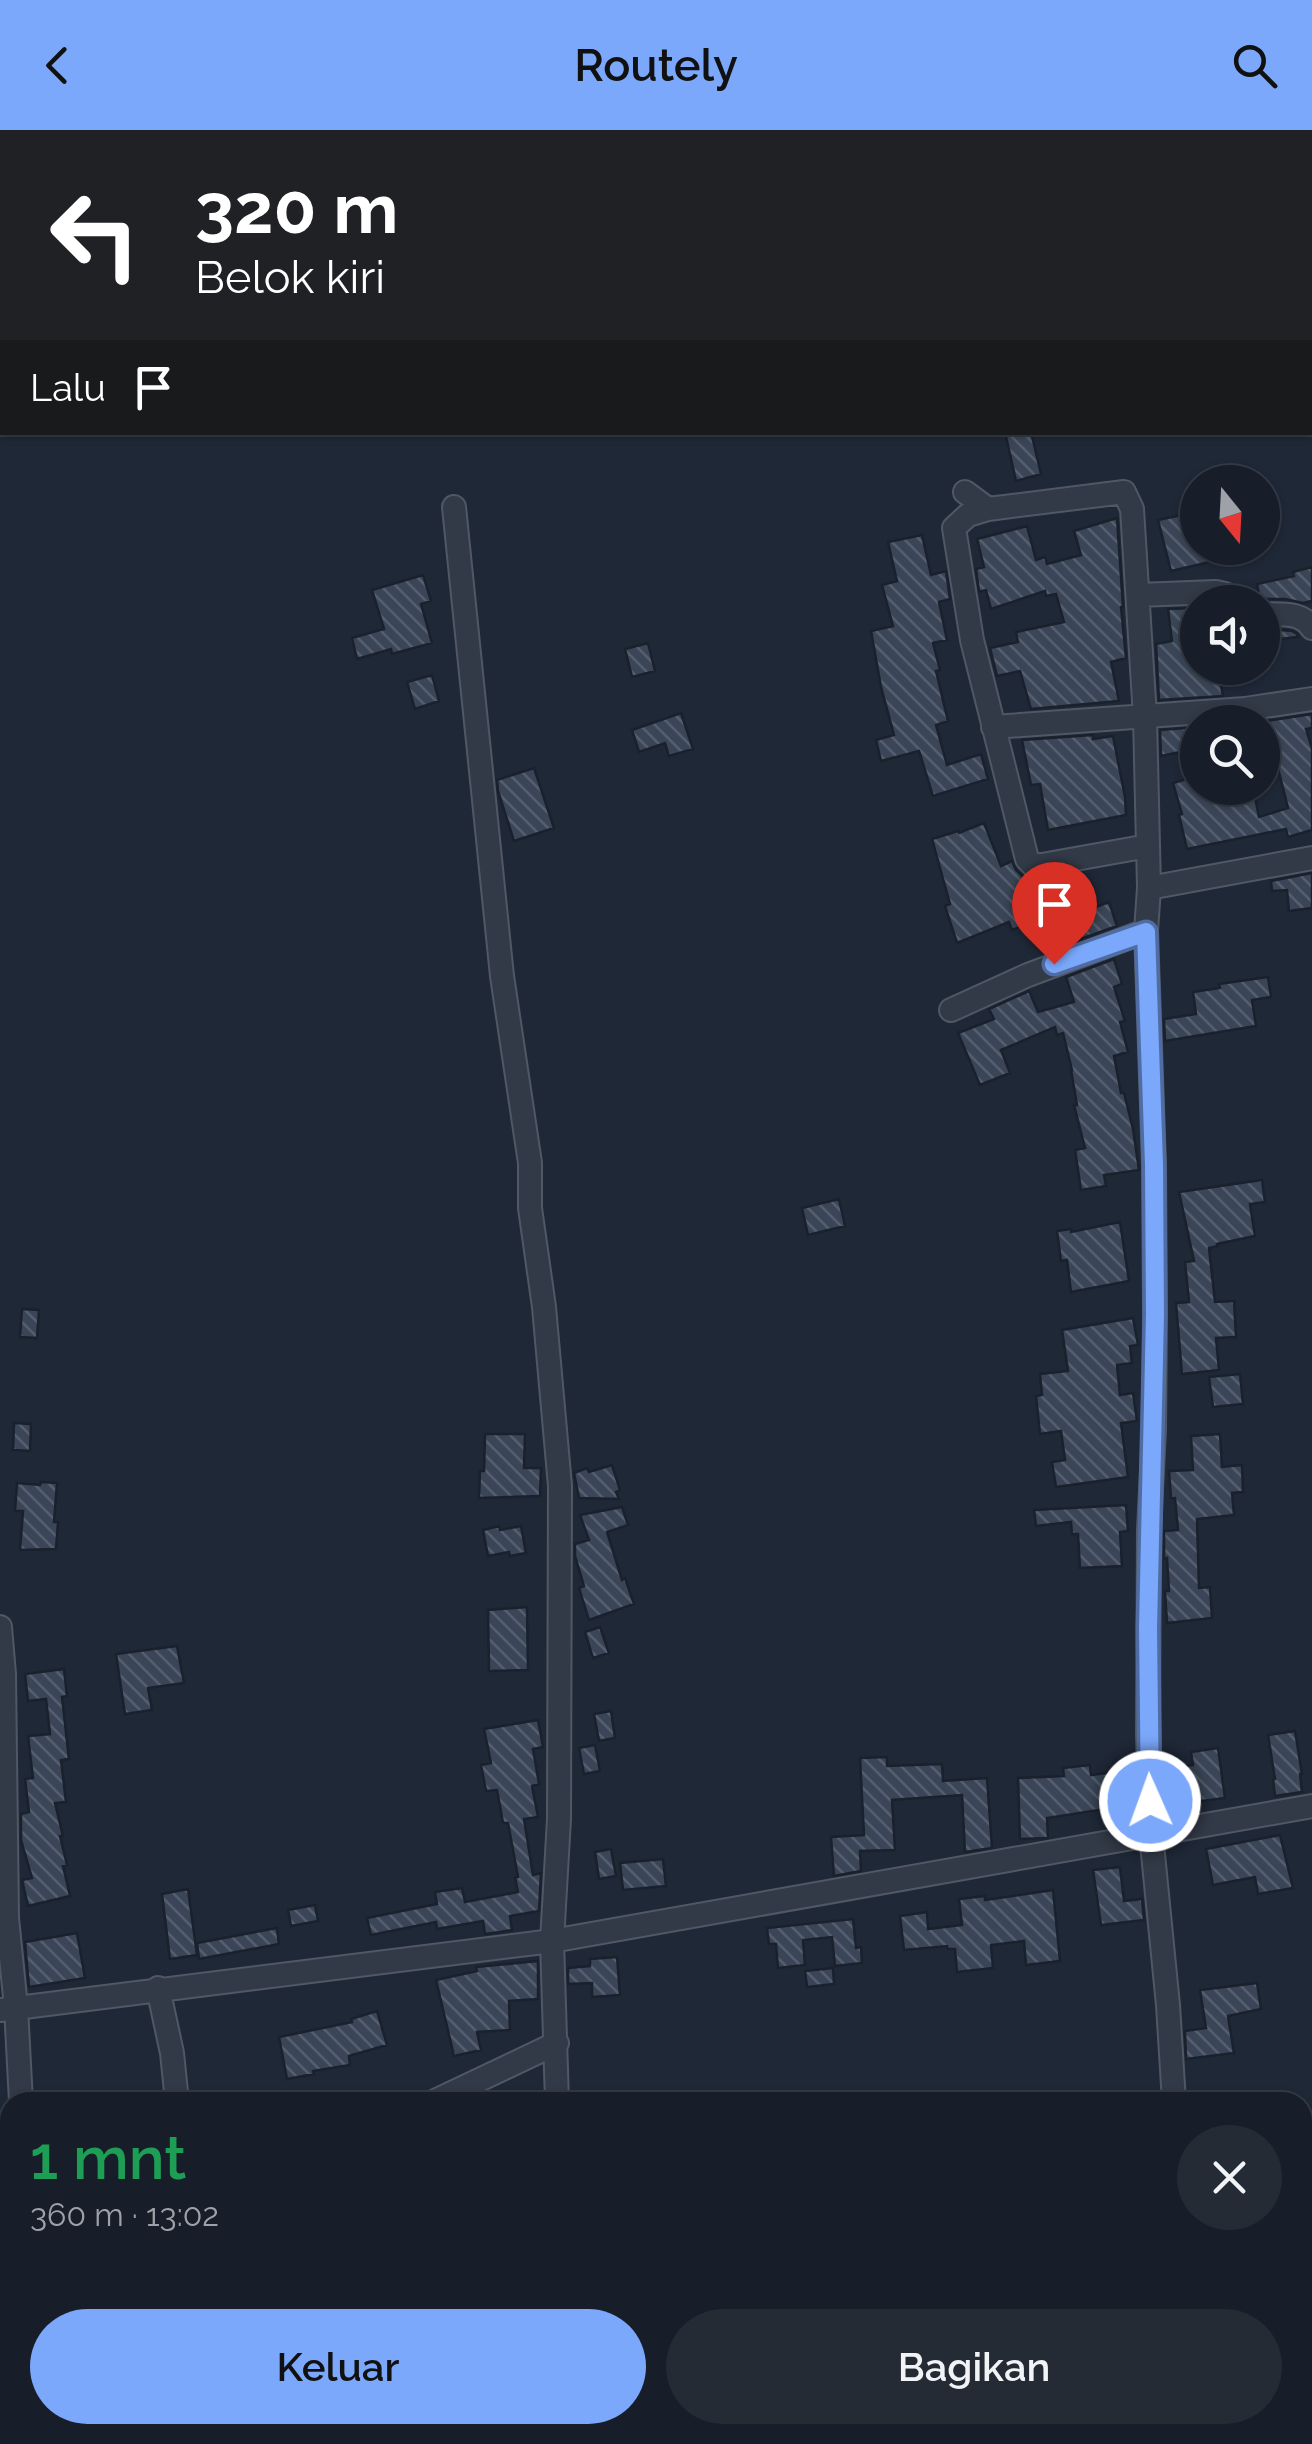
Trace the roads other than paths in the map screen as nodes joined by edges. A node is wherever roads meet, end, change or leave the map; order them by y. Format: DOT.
graph roads {
  1 [pos="965,492"];
  2 [pos="454,507"];
  3 [pos="988,510"];
  4 [pos="1180,593"];
  5 [pos="1138,595"];
  6 [pos="1280,615"];
  7 [pos="1312,628"];
  8 [pos="1312,699"];
  9 [pos="1144,717"];
  10 [pos="992,727"];
  11 [pos="1148,846"];
  12 [pos="1312,858"];
  13 [pos="1149,888"];
  14 [pos="1146,932"];
  15 [pos="951,1010"];
  16 [pos="0,1627"];
  17 [pos="2,1674"];
  18 [pos="1312,1806"];
  19 [pos="1151,1834"];
  20 [pos="552,1941"];
  21 [pos="158,1988"];
  22 [pos="8,2009"];
  23 [pos="557,2042"];
  24 [pos="20,2092"];
  25 [pos="177,2092"];
  26 [pos="454,2092"];
  27 [pos="558,2092"];
  28 [pos="1173,2092"];
  1 -- 3 [label="street"];
  2 -- 20 [label="street"];
  3 -- 5 [label="street"];
  3 -- 10 [label="street"];
  4 -- 5 [label="street"];
  5 -- 9 [label="street"];
  6 -- 7 [label="street"];
  8 -- 9 [label="street"];
  9 -- 10 [label="street"];
  9 -- 11 [label="street"];
  10 -- 11 [label="street"];
  11 -- 13 [label="street"];
  12 -- 13 [label="street"];
  13 -- 14 [label="street"];
  14 -- 15 [label="street"];
  14 -- 19 [label="street"];
  16 -- 17 [label="street"];
  17 -- 22 [label="street"];
  18 -- 19 [label="street"];
  19 -- 20 [label="street"];
  19 -- 28 [label="street"];
  20 -- 21 [label="street"];
  20 -- 23 [label="street"];
  21 -- 22 [label="street"];
  21 -- 25 [label="street"];
  22 -- 24 [label="street"];
  23 -- 26 [label="street"];
  23 -- 27 [label="street"];
}
